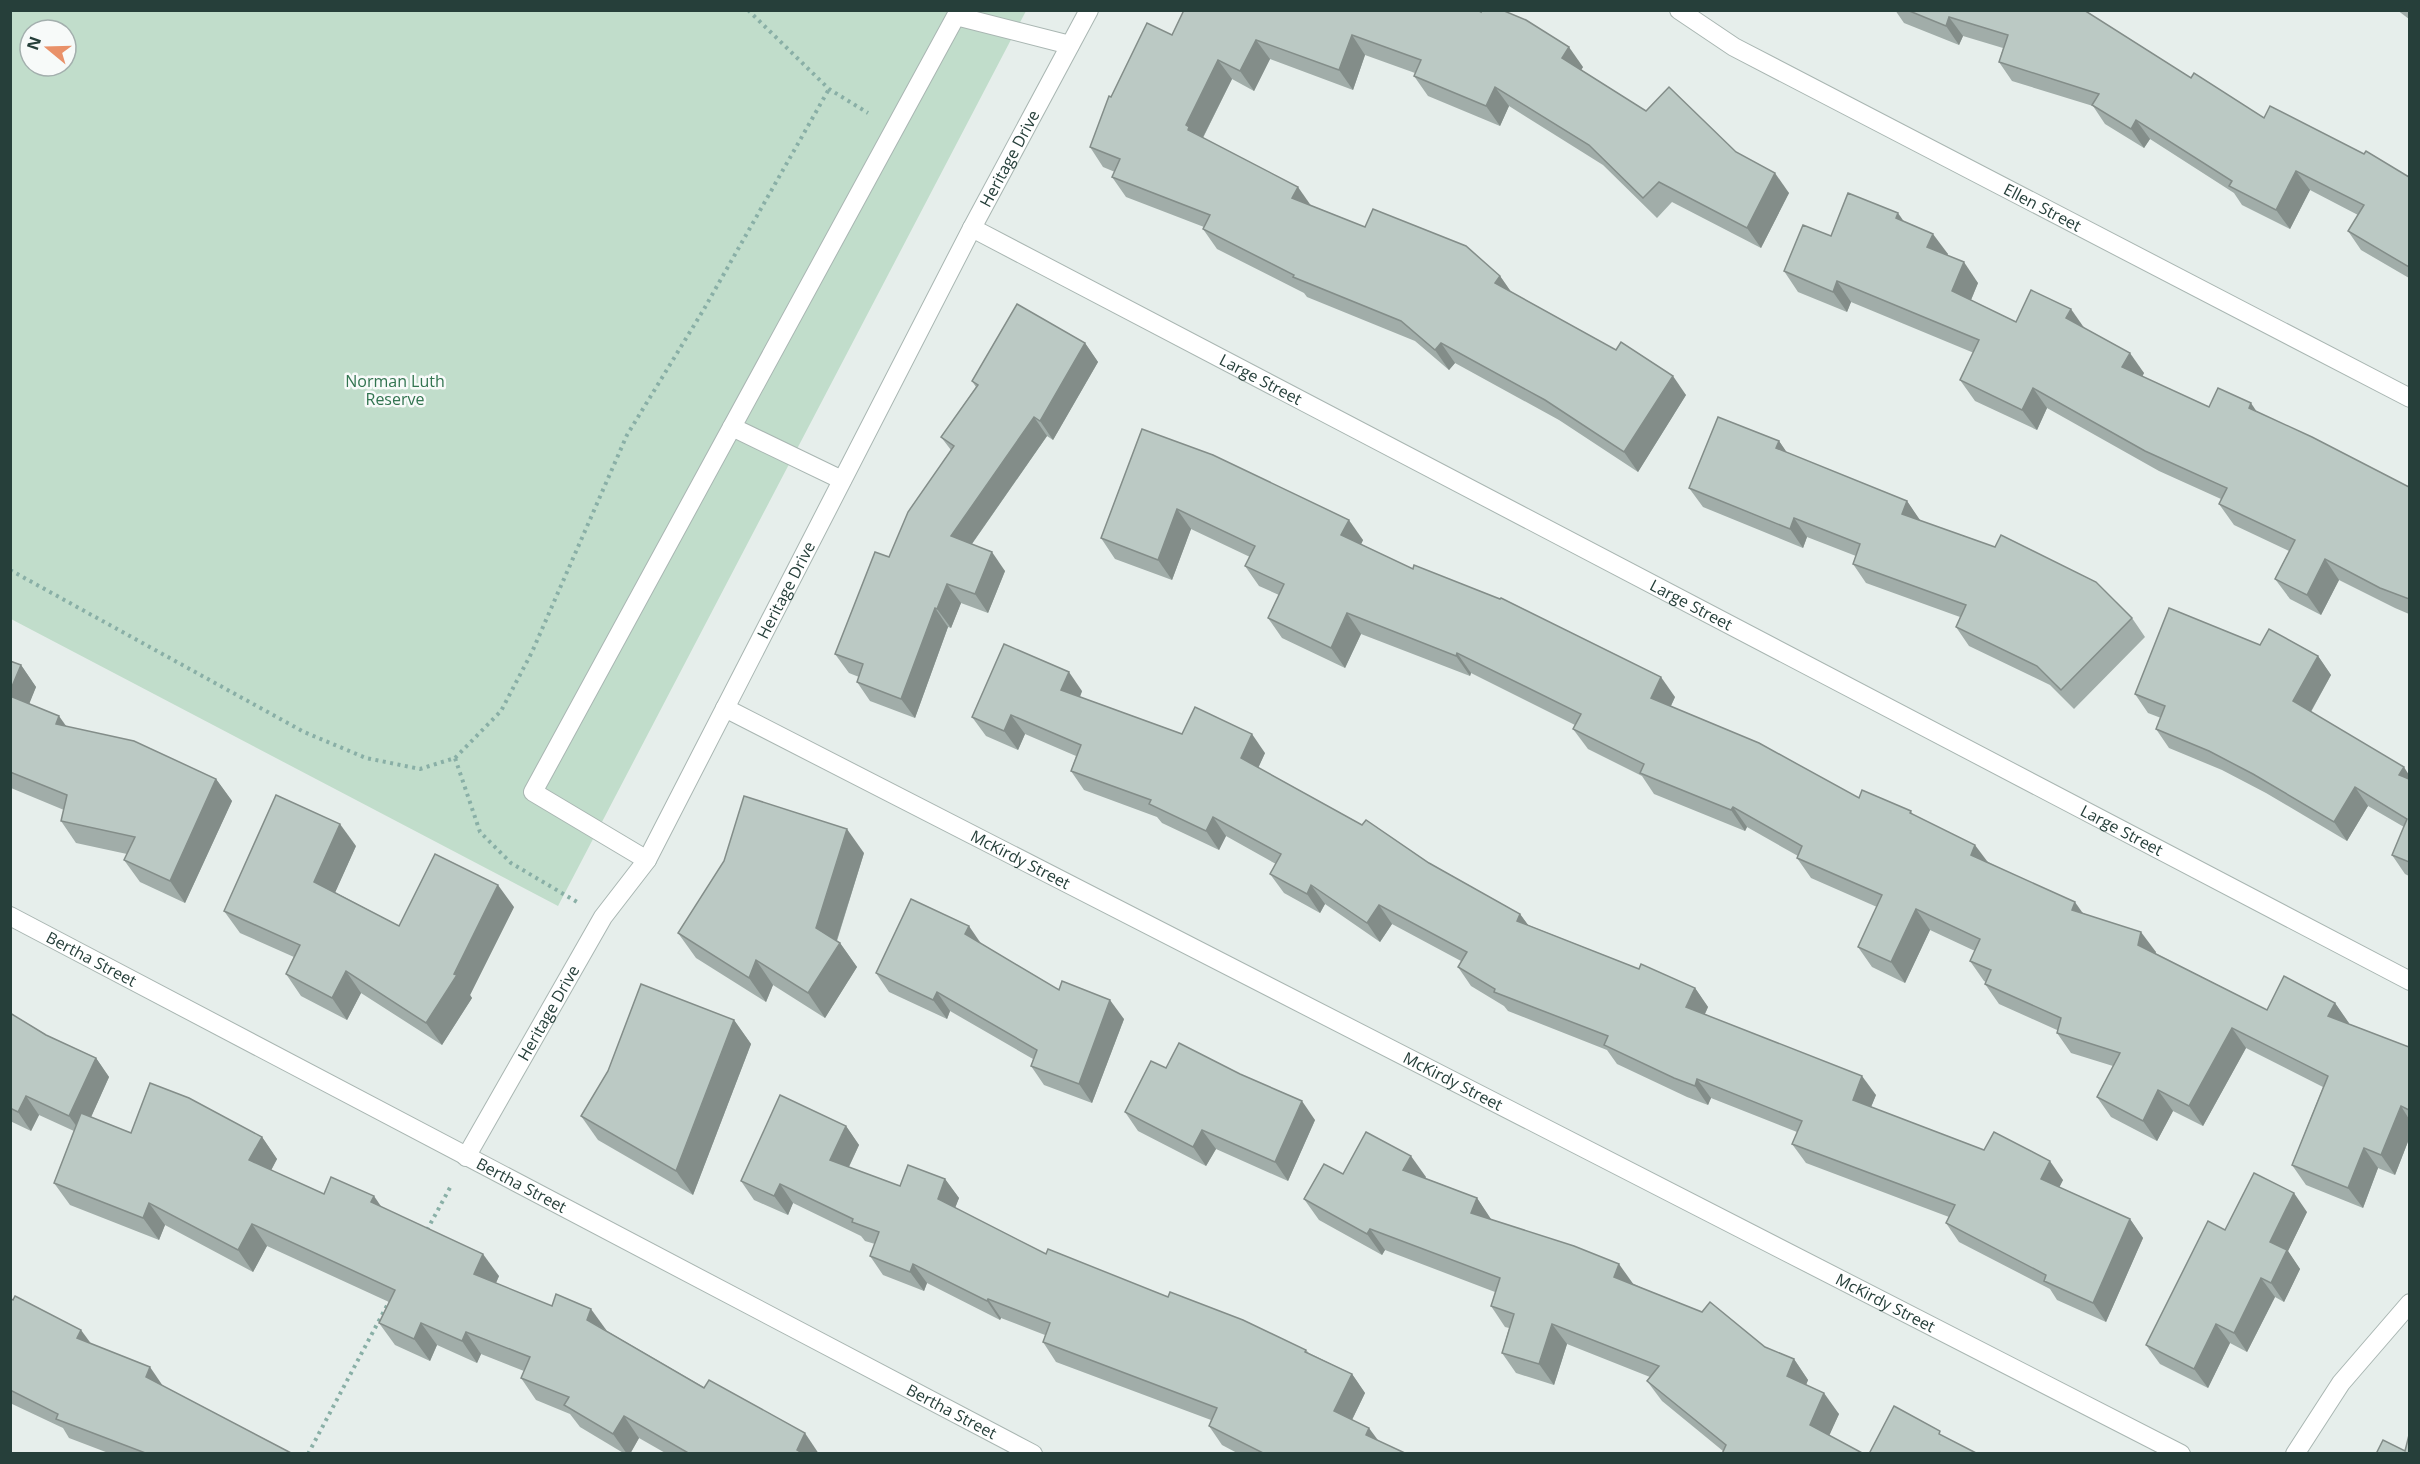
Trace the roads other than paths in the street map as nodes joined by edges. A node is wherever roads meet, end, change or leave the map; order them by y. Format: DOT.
graph roads {
  1 [pos="1089,10"];
  2 [pos="1679,10"];
  3 [pos="1070,45"];
  4 [pos="972,228"];
  5 [pos="2409,398"];
  6 [pos="732,427"];
  7 [pos="842,480"];
  8 [pos="724,708"];
  9 [pos="647,860"];
  10 [pos="10,916"];
  11 [pos="2409,981"];
  12 [pos="466,1157"];
  13 [pos="2409,1303"];
  14 [pos="1033,1454"];
  15 [pos="2181,1454"];
  16 [pos="2295,1454"];
  1 -- 3 [label="street, Heritage Drive"];
  2 -- 5 [label="street, Ellen Street"];
  3 -- 4 [label="street, Heritage Drive"];
  3 -- 6 [label="street"];
  4 -- 7 [label="street, Heritage Drive"];
  4 -- 11 [label="street, Large Street"];
  6 -- 7 [label="street"];
  6 -- 9 [label="street"];
  7 -- 8 [label="street, Heritage Drive"];
  8 -- 9 [label="street, Heritage Drive"];
  8 -- 15 [label="street, McKirdy Street"];
  9 -- 12 [label="street, Heritage Drive"];
  10 -- 12 [label="street, Bertha Street"];
  12 -- 14 [label="street, Bertha Street"];
  13 -- 16 [label="street"];
}
